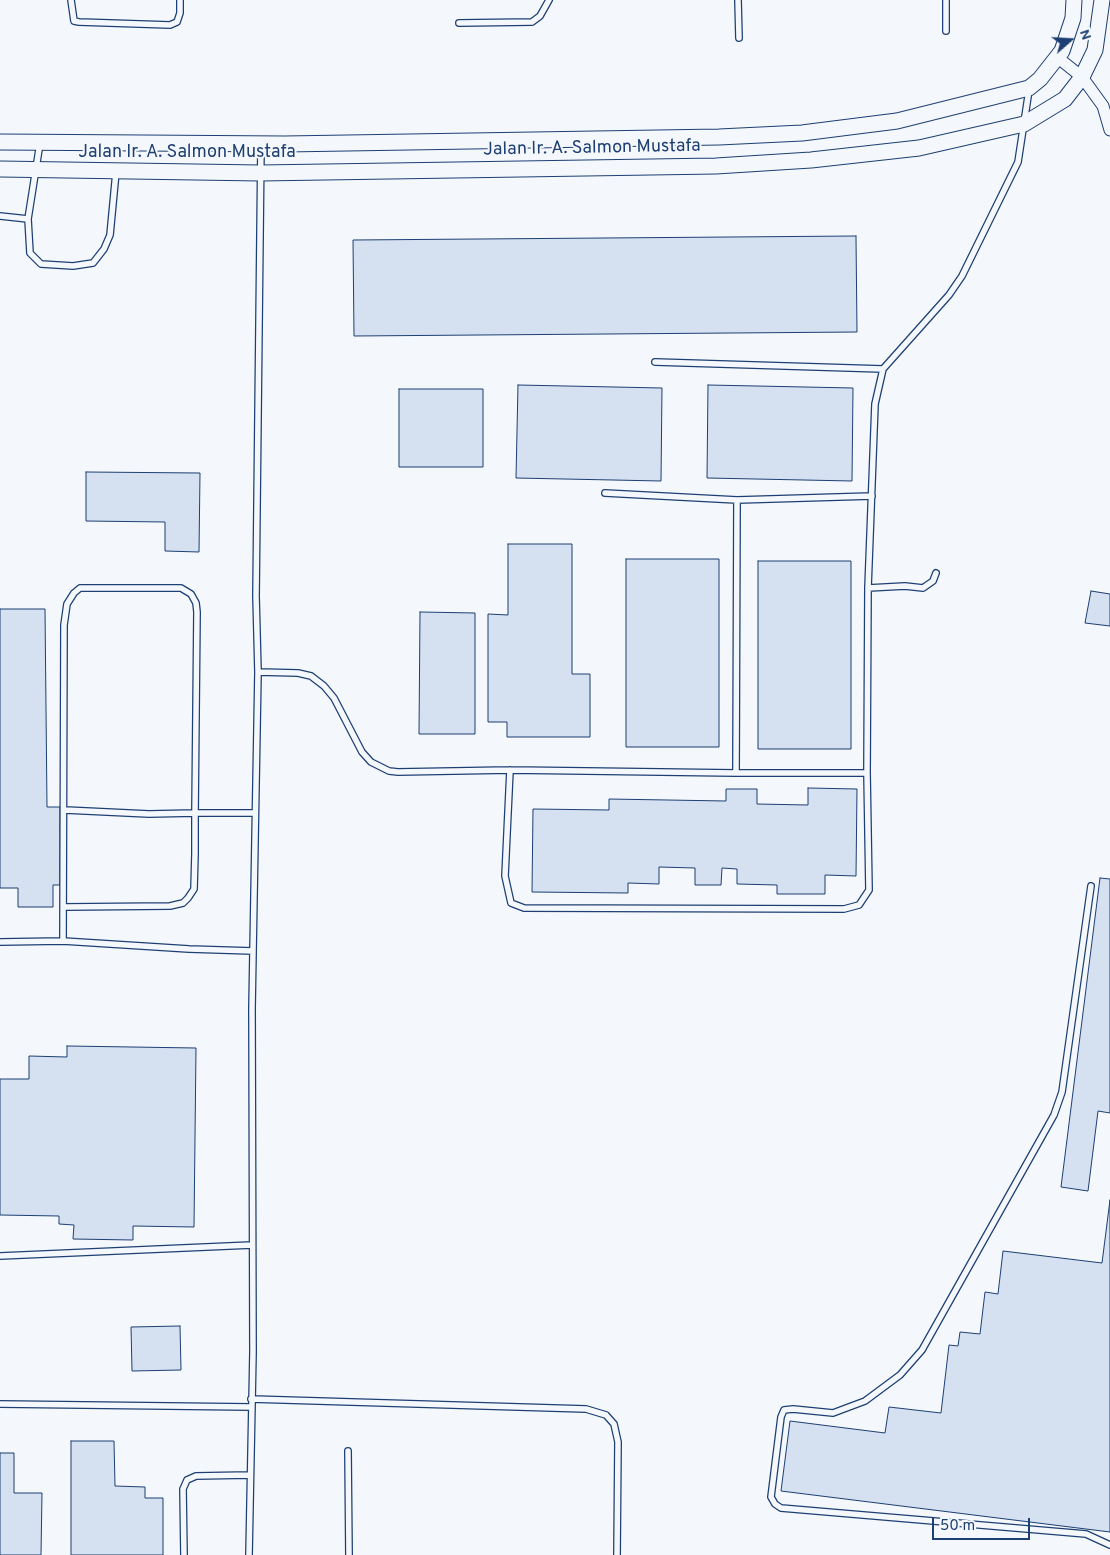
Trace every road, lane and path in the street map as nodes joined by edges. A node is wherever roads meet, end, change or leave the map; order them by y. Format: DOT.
graph roads {
  1 [pos="72,0"];
  2 [pos="180,0"];
  3 [pos="549,0"];
  4 [pos="738,0"];
  5 [pos="946,0"];
  6 [pos="1074,0"];
  7 [pos="1102,0"];
  8 [pos="459,23"];
  9 [pos="946,31"];
  10 [pos="739,38"];
  11 [pos="1057,57"];
  12 [pos="1082,77"];
  13 [pos="1030,88"];
  14 [pos="1024,124"];
  15 [pos="1110,130"];
  16 [pos="0,142"];
  17 [pos="261,143"];
  18 [pos="40,144"];
  19 [pos="0,169"];
  20 [pos="36,170"];
  21 [pos="116,171"];
  22 [pos="260,173"];
  23 [pos="0,216"];
  24 [pos="28,219"];
  25 [pos="655,362"];
  26 [pos="883,369"];
  27 [pos="605,493"];
  28 [pos="872,496"];
  29 [pos="737,500"];
  30 [pos="936,573"];
  31 [pos="868,588"];
  32 [pos="258,672"];
  33 [pos="510,770"];
  34 [pos="736,773"];
  35 [pos="867,773"];
  36 [pos="65,810"];
  37 [pos="255,812"];
  38 [pos="195,813"];
  39 [pos="1091,886"];
  40 [pos="65,907"];
  41 [pos="64,941"];
  42 [pos="0,942"];
  43 [pos="253,951"];
  44 [pos="252,1245"];
  45 [pos="0,1256"];
  46 [pos="251,1399"];
  47 [pos="0,1404"];
  48 [pos="251,1407"];
  49 [pos="348,1452"];
  50 [pos="250,1475"];
  51 [pos="1110,1545"];
  52 [pos="184,1555"];
  53 [pos="249,1555"];
  54 [pos="349,1555"];
  55 [pos="617,1555"];
  1 -- 2 [label="lane"];
  3 -- 8 [label="lane"];
  4 -- 10 [label="lane"];
  5 -- 9 [label="lane"];
  6 -- 11 [label="street"];
  7 -- 12 [label="street, Jalan Ir. A. Salmon Mustafa"];
  11 -- 12 [label="street"];
  11 -- 13 [label="street"];
  12 -- 14 [label="street, Jalan Ir. A. Salmon Mustafa"];
  12 -- 15 [label="street"];
  13 -- 14 [label="lane"];
  13 -- 17 [label="street, Jalan Ir. A. Salmon Mustafa"];
  14 -- 22 [label="street, Jalan Ir. A. Salmon Mustafa"];
  14 -- 26 [label="lane"];
  16 -- 18 [label="street, Jalan Ir. A. Salmon Mustafa"];
  17 -- 18 [label="street, Jalan Ir. A. Salmon Mustafa"];
  17 -- 22 [label="lane"];
  18 -- 20 [label="lane"];
  19 -- 20 [label="street, Jalan Ir. A. Salmon Mustafa"];
  20 -- 21 [label="street, Jalan Ir. A. Salmon Mustafa"];
  20 -- 24 [label="lane"];
  21 -- 22 [label="street, Jalan Ir. A. Salmon Mustafa"];
  21 -- 24 [label="lane"];
  22 -- 32 [label="lane"];
  23 -- 24 [label="lane"];
  25 -- 26 [label="lane"];
  26 -- 28 [label="lane"];
  27 -- 29 [label="lane"];
  28 -- 29 [label="lane"];
  28 -- 31 [label="lane"];
  29 -- 34 [label="lane"];
  30 -- 31 [label="lane"];
  31 -- 35 [label="lane"];
  32 -- 33 [label="lane"];
  32 -- 37 [label="lane"];
  33 -- 34 [label="lane"];
  33 -- 35 [label="lane"];
  34 -- 35 [label="lane"];
  36 -- 38 [label="lane"];
  36 -- 38 [label="lane"];
  36 -- 40 [label="lane"];
  37 -- 38 [label="lane"];
  37 -- 43 [label="lane"];
  38 -- 40 [label="lane"];
  39 -- 51 [label="lane"];
  40 -- 41 [label="lane"];
  41 -- 42 [label="lane"];
  41 -- 43 [label="lane"];
  43 -- 44 [label="lane"];
  44 -- 45 [label="lane"];
  44 -- 46 [label="lane"];
  46 -- 48 [label="lane"];
  46 -- 55 [label="lane"];
  47 -- 48 [label="lane"];
  48 -- 50 [label="lane"];
  49 -- 54 [label="lane"];
  50 -- 52 [label="lane"];
  50 -- 53 [label="lane"];
}
